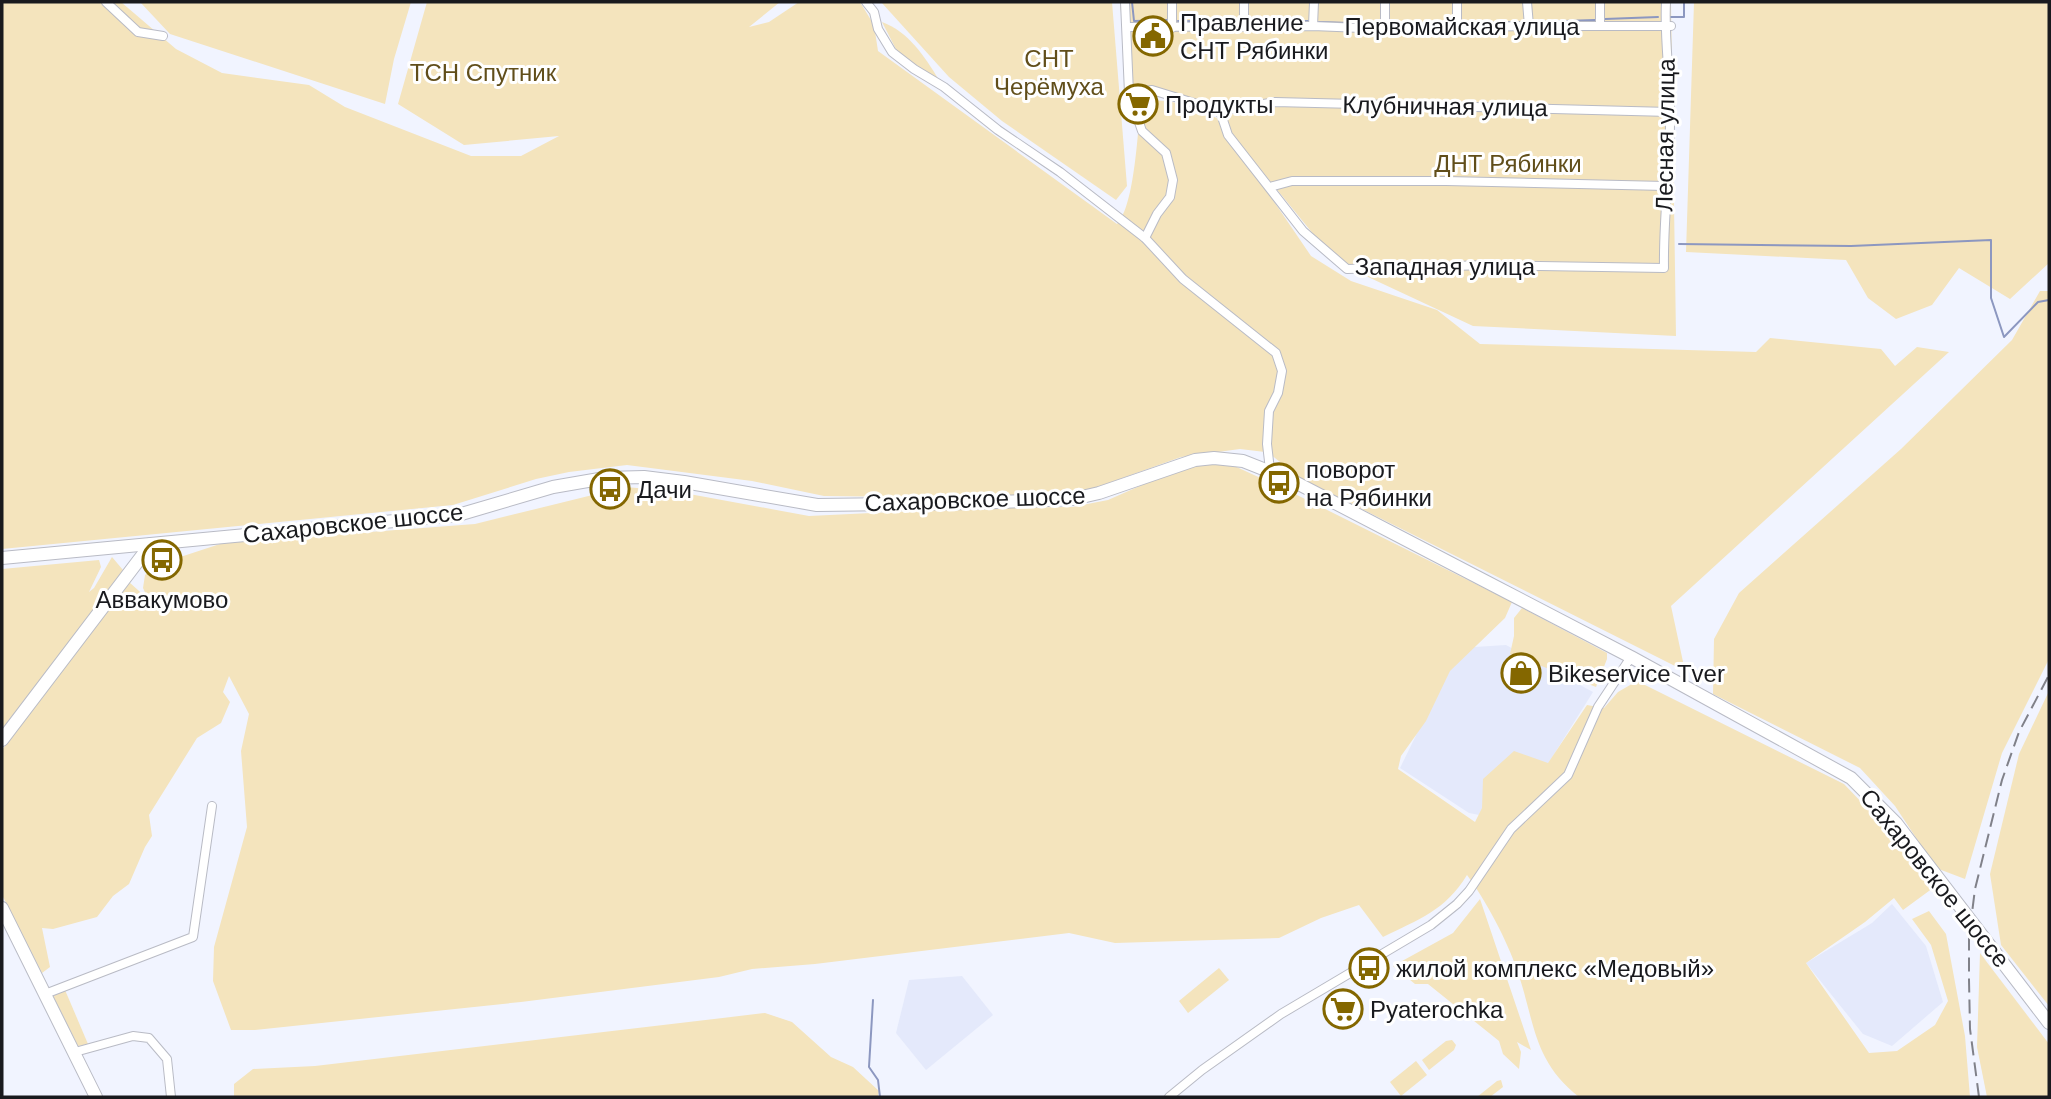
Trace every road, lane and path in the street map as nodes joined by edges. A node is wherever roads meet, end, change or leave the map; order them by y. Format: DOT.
graph roads {
  1 [pos="106,2"];
  2 [pos="866,2"];
  3 [pos="1125,2"];
  4 [pos="1172,2"];
  5 [pos="1244,2"];
  6 [pos="1314,2"];
  7 [pos="1385,2"];
  8 [pos="1457,2"];
  9 [pos="1527,2"];
  10 [pos="1600,2"];
  11 [pos="1666,2"];
  12 [pos="1314,26"];
  13 [pos="1529,26"];
  14 [pos="1600,26"];
  15 [pos="1668,26"];
  16 [pos="1128,27"];
  17 [pos="1244,27"];
  18 [pos="1457,27"];
  19 [pos="1172,28"];
  20 [pos="1385,29"];
  21 [pos="163,36"];
  22 [pos="1129,93"];
  23 [pos="1220,111"];
  24 [pos="1670,111"];
  25 [pos="1665,186"];
  26 [pos="1270,187"];
  27 [pos="1145,238"];
  28 [pos="1664,268"];
  29 [pos="1270,470"];
  30 [pos="151,544"];
  31 [pos="2,558"];
  32 [pos="1631,657"];
  33 [pos="2,740"];
  34 [pos="212,806"];
  35 [pos="2,908"];
  36 [pos="45,994"];
  37 [pos="2049,1023"];
  38 [pos="75,1052"];
  39 [pos="96,1097"];
  40 [pos="171,1097"];
  41 [pos="1169,1097"];
  1 -- 21 [label="street"];
  2 -- 27 [label="street"];
  3 -- 16 [label="street"];
  4 -- 19 [label="street"];
  5 -- 17 [label="street"];
  6 -- 12 [label="street"];
  7 -- 20 [label="street"];
  8 -- 18 [label="street"];
  9 -- 13 [label="street"];
  10 -- 14 [label="street"];
  11 -- 15 [label="street, Лесная улица"];
  12 -- 17 [label="street, Первомайская улица"];
  12 -- 20 [label="street, Первомайская улица"];
  13 -- 14 [label="street, Первомайская улица"];
  13 -- 18 [label="street, Первомайская улица"];
  14 -- 15 [label="street, Первомайская улица"];
  15 -- 24 [label="street, Лесная улица"];
  16 -- 19 [label="street, Первомайская улица"];
  16 -- 22 [label="street"];
  17 -- 19 [label="street, Первомайская улица"];
  18 -- 20 [label="street, Первомайская улица"];
  22 -- 23 [label="street"];
  22 -- 27 [label="street"];
  23 -- 24 [label="street, Клубничная улица"];
  23 -- 26 [label="street, Западная улица"];
  24 -- 25 [label="street, Лесная улица"];
  25 -- 26 [label="street"];
  25 -- 28 [label="street, Лесная улица"];
  26 -- 28 [label="street, Западная улица"];
  27 -- 29 [label="street"];
  29 -- 30 [label="main road, Сахаровское шоссе"];
  29 -- 32 [label="main road, Сахаровское шоссе"];
  30 -- 31 [label="main road, Сахаровское шоссе"];
  30 -- 33 [label="main road"];
  32 -- 37 [label="main road, Сахаровское шоссе"];
  32 -- 41 [label="street"];
  34 -- 36 [label="street"];
  35 -- 36 [label="main road"];
  36 -- 38 [label="main road"];
  38 -- 39 [label="main road"];
  38 -- 40 [label="street"];
}
